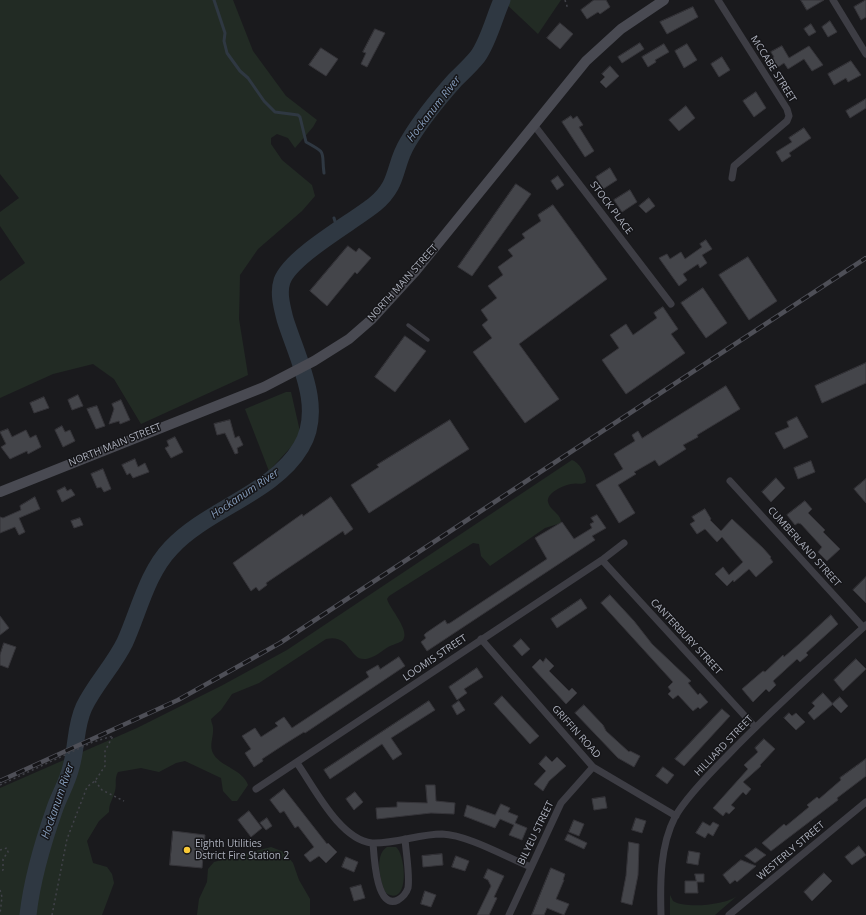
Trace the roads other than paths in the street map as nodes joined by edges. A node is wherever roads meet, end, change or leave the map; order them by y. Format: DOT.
graph roads {
  1 [pos="664,0"];
  2 [pos="718,0"];
  3 [pos="833,0"];
  4 [pos="866,54"];
  5 [pos="534,125"];
  6 [pos="732,178"];
  7 [pos="671,304"];
  8 [pos="408,325"];
  9 [pos="428,340"];
  10 [pos="730,481"];
  11 [pos="0,492"];
  12 [pos="624,543"];
  13 [pos="602,560"];
  14 [pos="865,626"];
  15 [pos="481,639"];
  16 [pos="755,727"];
  17 [pos="297,763"];
  18 [pos="593,767"];
  19 [pos="256,789"];
  20 [pos="866,802"];
  21 [pos="676,816"];
  22 [pos="405,839"];
  23 [pos="372,843"];
  24 [pos="530,867"];
  25 [pos="509,915"];
  26 [pos="661,915"];
  27 [pos="729,915"];
  1 -- 5 [label="main road, NORTH MAIN STREET"];
  2 -- 6 [label="street, MCCABE STREET"];
  3 -- 4 [label="street"];
  5 -- 7 [label="street, STOCK PLACE"];
  5 -- 11 [label="main road, NORTH MAIN STREET"];
  8 -- 9 [label="lane"];
  10 -- 14 [label="street, CUMBERLAND STREET"];
  12 -- 13 [label="street, LOOMIS STREET"];
  13 -- 15 [label="street, LOOMIS STREET"];
  13 -- 16 [label="street, CANTERBURY STREET"];
  14 -- 16 [label="street, HILLIARD STREET"];
  15 -- 17 [label="street, LOOMIS STREET"];
  15 -- 18 [label="street, GRIFFIN ROAD"];
  16 -- 21 [label="street, HILLIARD STREET"];
  17 -- 19 [label="street, LOOMIS STREET"];
  17 -- 23 [label="street"];
  18 -- 21 [label="street, GRIFFIN ROAD"];
  18 -- 24 [label="street, BILYEU STREET"];
  20 -- 27 [label="street, WESTERLY STREET"];
  21 -- 26 [label="street, HILLIARD STREET"];
  22 -- 23 [label="street"];
  22 -- 23 [label="street"];
  22 -- 24 [label="street"];
  24 -- 25 [label="street, BILYEU STREET"];
}
